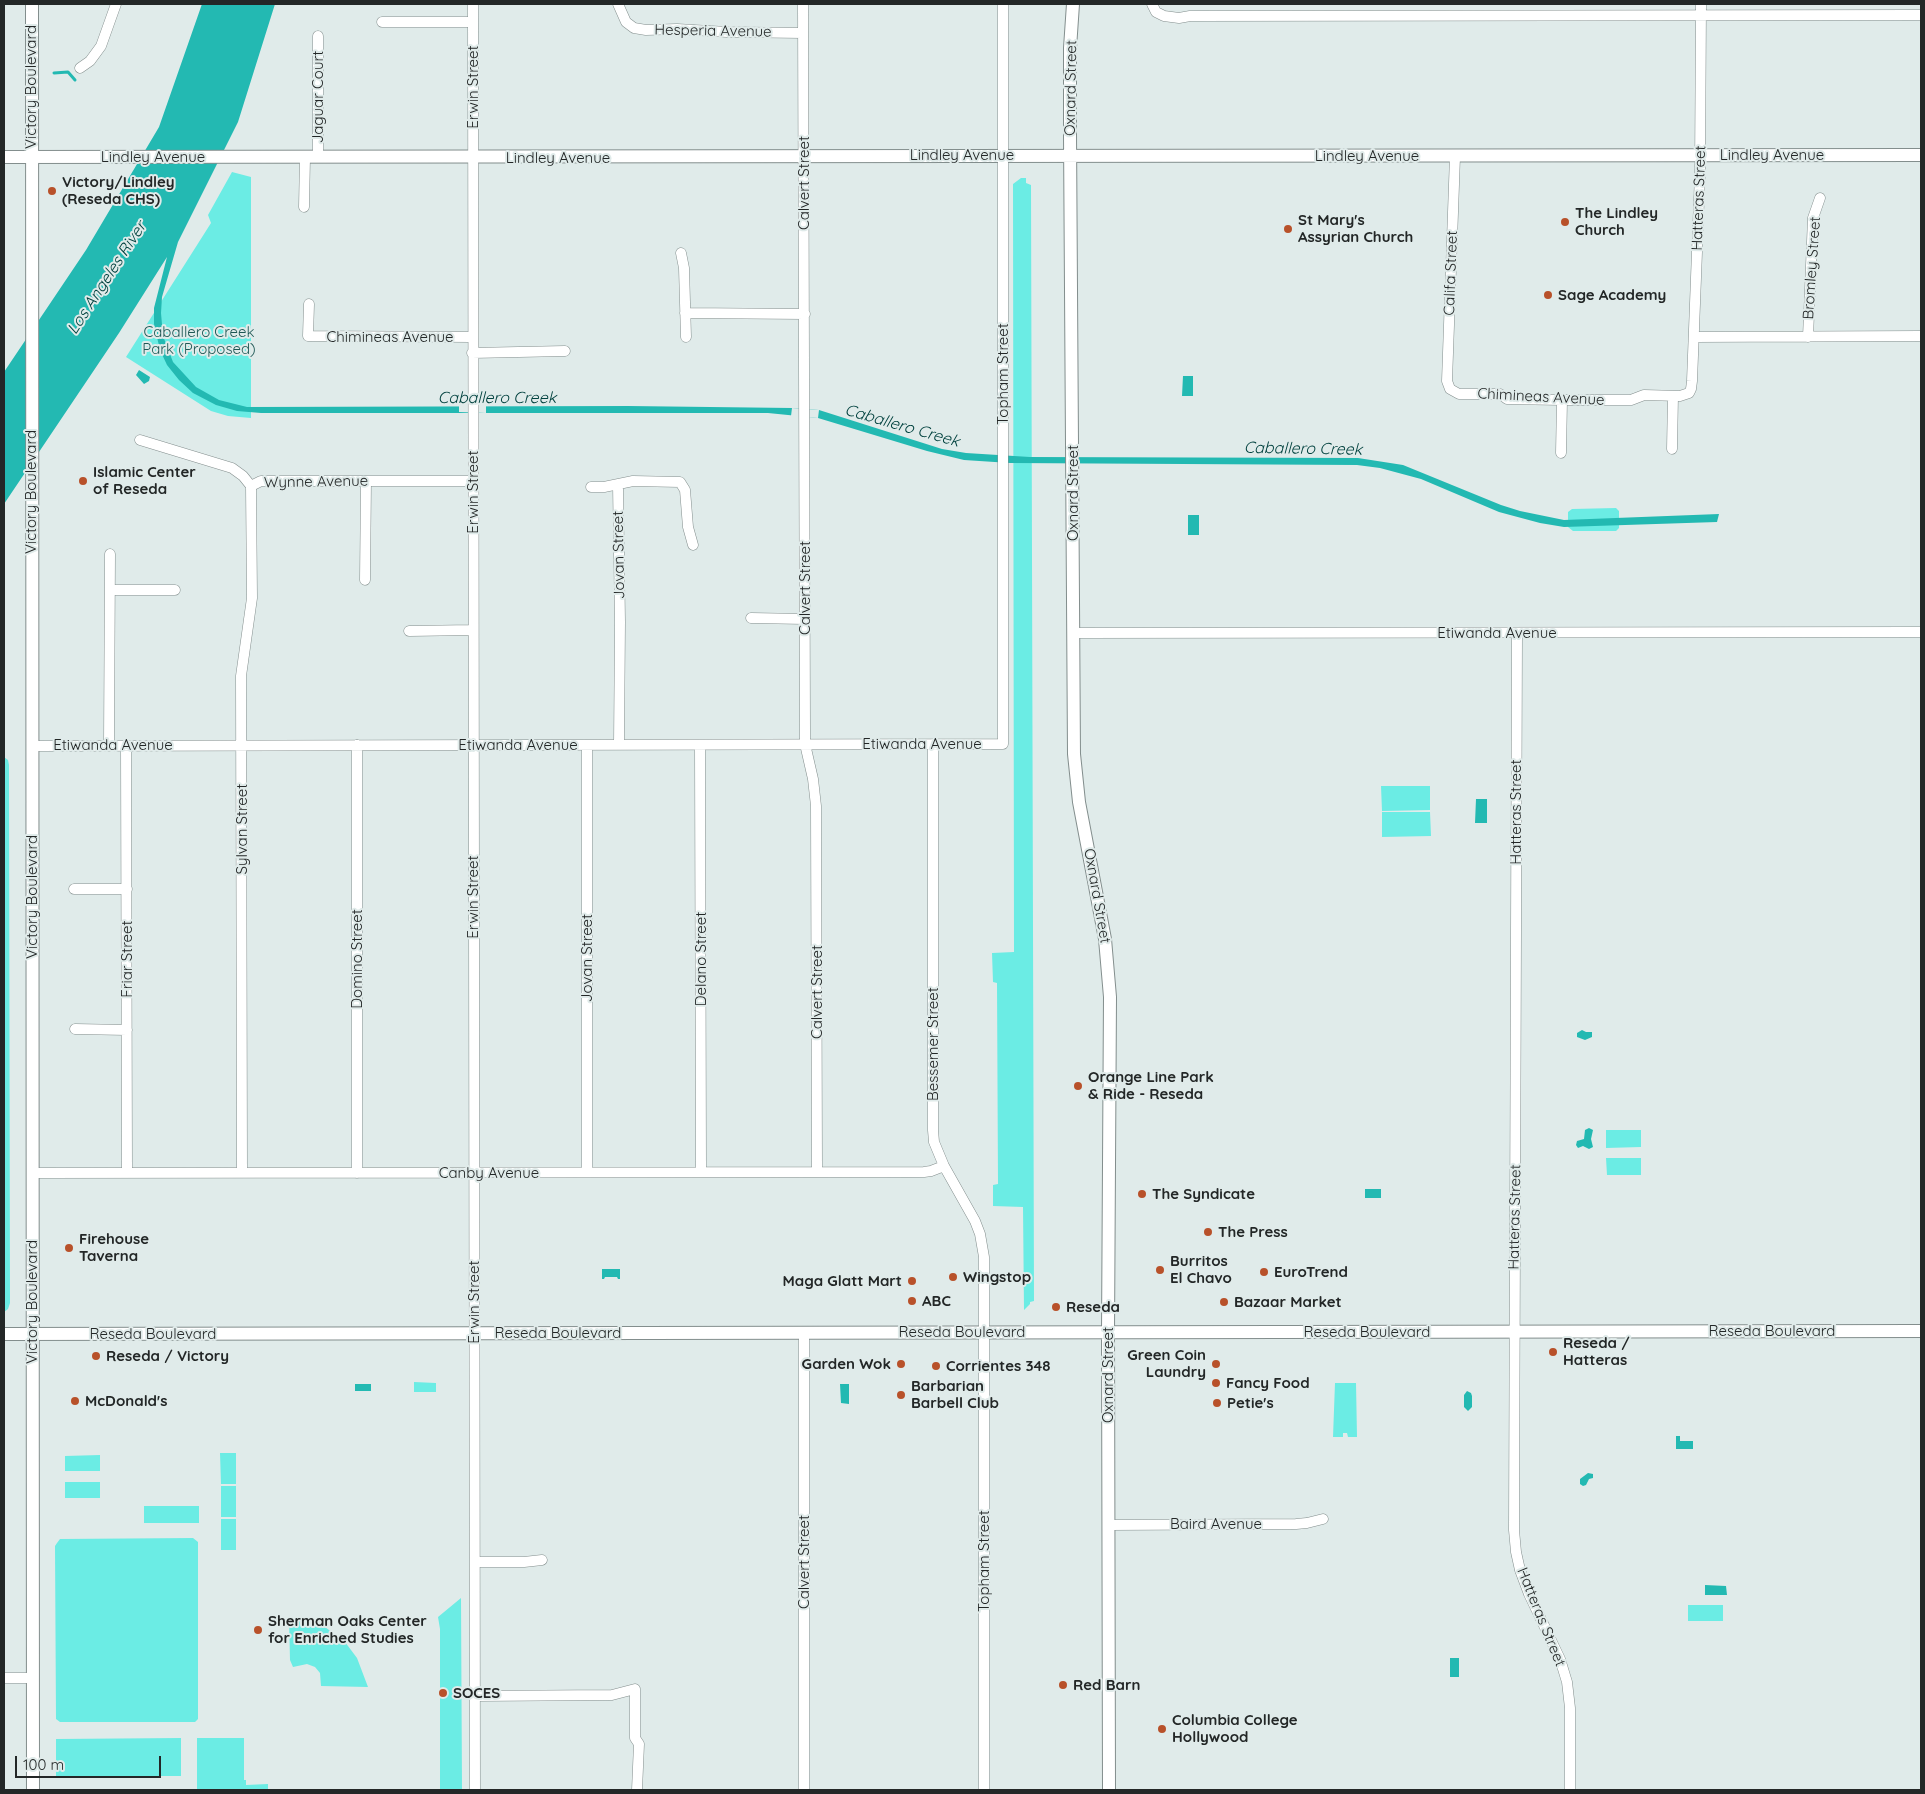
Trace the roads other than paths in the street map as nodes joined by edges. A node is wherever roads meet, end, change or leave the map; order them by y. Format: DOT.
graph roads {
  1 [pos="32,4"];
  2 [pos="116,4"];
  3 [pos="473,4"];
  4 [pos="618,4"];
  5 [pos="803,4"];
  6 [pos="1003,4"];
  7 [pos="1073,4"];
  8 [pos="1701,4"];
  9 [pos="1154,8"];
  10 [pos="1921,15"];
  11 [pos="1701,16"];
  12 [pos="382,22"];
  13 [pos="473,22"];
  14 [pos="803,33"];
  15 [pos="318,36"];
  16 [pos="80,68"];
  17 [pos="1070,155"];
  18 [pos="1921,155"];
  19 [pos="804,156"];
  20 [pos="1003,156"];
  21 [pos="1455,156"];
  22 [pos="1701,156"];
  23 [pos="4,157"];
  24 [pos="305,157"];
  25 [pos="318,157"];
  26 [pos="31,158"];
  27 [pos="473,158"];
  28 [pos="1820,198"];
  29 [pos="304,207"];
  30 [pos="681,253"];
  31 [pos="309,304"];
  32 [pos="685,313"];
  33 [pos="805,314"];
  34 [pos="1921,336"];
  35 [pos="472,337"];
  36 [pos="686,337"];
  37 [pos="1694,337"];
  38 [pos="1808,337"];
  39 [pos="565,352"];
  40 [pos="472,353"];
  41 [pos="1450,390"];
  42 [pos="1690,391"];
  43 [pos="1673,396"];
  44 [pos="1562,400"];
  45 [pos="140,440"];
  46 [pos="1672,449"];
  47 [pos="1561,453"];
  48 [pos="366,481"];
  49 [pos="472,481"];
  50 [pos="618,484"];
  51 [pos="251,486"];
  52 [pos="591,487"];
  53 [pos="693,545"];
  54 [pos="110,554"];
  55 [pos="365,580"];
  56 [pos="110,590"];
  57 [pos="174,590"];
  58 [pos="751,618"];
  59 [pos="805,618"];
  60 [pos="473,630"];
  61 [pos="409,631"];
  62 [pos="1921,632"];
  63 [pos="1073,633"];
  64 [pos="1516,633"];
  65 [pos="587,744"];
  66 [pos="806,744"];
  67 [pos="933,744"];
  68 [pos="1004,744"];
  69 [pos="110,745"];
  70 [pos="126,745"];
  71 [pos="241,745"];
  72 [pos="357,745"];
  73 [pos="473,745"];
  74 [pos="619,745"];
  75 [pos="700,745"];
  76 [pos="32,746"];
  77 [pos="74,889"];
  78 [pos="127,889"];
  79 [pos="75,1029"];
  80 [pos="127,1030"];
  81 [pos="944,1166"];
  82 [pos="587,1172"];
  83 [pos="701,1172"];
  84 [pos="817,1172"];
  85 [pos="32,1173"];
  86 [pos="127,1173"];
  87 [pos="242,1173"];
  88 [pos="357,1173"];
  89 [pos="474,1173"];
  90 [pos="1921,1331"];
  91 [pos="985,1332"];
  92 [pos="1108,1332"];
  93 [pos="1514,1332"];
  94 [pos="804,1333"];
  95 [pos="4,1334"];
  96 [pos="32,1334"];
  97 [pos="474,1334"];
  98 [pos="1323,1519"];
  99 [pos="1109,1525"];
  100 [pos="542,1560"];
  101 [pos="475,1562"];
  102 [pos="4,1678"];
  103 [pos="33,1678"];
  104 [pos="475,1696"];
  105 [pos="33,1790"];
  106 [pos="475,1790"];
  107 [pos="637,1790"];
  108 [pos="804,1790"];
  109 [pos="984,1790"];
  110 [pos="1110,1790"];
  111 [pos="1570,1790"];
  1 -- 26 [label="main road, Victory Boulevard"];
  2 -- 16 [label="street"];
  3 -- 13 [label="street, Erwin Street"];
  4 -- 14 [label="street, Hesperia Avenue"];
  5 -- 14 [label="street, Calvert Street"];
  6 -- 20 [label="street, Topham Street"];
  7 -- 17 [label="main road, Oxnard Street"];
  8 -- 11 [label="street, Hatteras Street"];
  9 -- 11 [label="street"];
  10 -- 11 [label="street"];
  11 -- 22 [label="street, Hatteras Street"];
  12 -- 13 [label="street"];
  13 -- 27 [label="street, Erwin Street"];
  14 -- 19 [label="street, Calvert Street"];
  15 -- 25 [label="street, Jaguar Court"];
  17 -- 20 [label="main road, Lindley Avenue"];
  17 -- 21 [label="main road, Lindley Avenue"];
  17 -- 63 [label="main road, Oxnard Street"];
  18 -- 22 [label="main road, Lindley Avenue"];
  19 -- 20 [label="main road, Lindley Avenue"];
  19 -- 27 [label="main road, Lindley Avenue"];
  19 -- 33 [label="street, Calvert Street"];
  20 -- 68 [label="street, Topham Street"];
  21 -- 22 [label="main road, Lindley Avenue"];
  21 -- 41 [label="street, Califa Street"];
  22 -- 37 [label="street, Hatteras Street"];
  23 -- 26 [label="main road, Lindley Avenue"];
  24 -- 25 [label="main road, Lindley Avenue"];
  24 -- 26 [label="main road, Lindley Avenue"];
  24 -- 29 [label="street, Jaguar Court"];
  25 -- 27 [label="main road, Lindley Avenue"];
  26 -- 76 [label="main road, Victory Boulevard"];
  27 -- 35 [label="street, Erwin Street"];
  28 -- 38 [label="street, Bromley Street"];
  30 -- 32 [label="street"];
  31 -- 35 [label="street, Chimineas Avenue"];
  32 -- 33 [label="street"];
  32 -- 36 [label="street"];
  33 -- 59 [label="street, Calvert Street"];
  34 -- 38 [label="street"];
  35 -- 40 [label="street, Erwin Street"];
  37 -- 38 [label="street"];
  37 -- 42 [label="street, Hatteras Street"];
  39 -- 40 [label="street, Chimineas Avenue"];
  40 -- 49 [label="street, Erwin Street"];
  41 -- 44 [label="street, Chimineas Avenue"];
  42 -- 43 [label="street, Chimineas Avenue"];
  43 -- 44 [label="street, Chimineas Avenue"];
  43 -- 46 [label="street"];
  44 -- 47 [label="street"];
  45 -- 51 [label="street, Wynne Avenue"];
  48 -- 49 [label="street, Wynne Avenue"];
  48 -- 51 [label="street, Wynne Avenue"];
  48 -- 55 [label="street"];
  49 -- 60 [label="street, Erwin Street"];
  50 -- 52 [label="street"];
  50 -- 53 [label="street"];
  50 -- 74 [label="street, Jovan Street"];
  51 -- 71 [label="street, Sylvan Street"];
  54 -- 56 [label="street"];
  56 -- 57 [label="street"];
  56 -- 69 [label="street"];
  58 -- 59 [label="street"];
  59 -- 66 [label="street, Calvert Street"];
  60 -- 61 [label="street"];
  60 -- 73 [label="street, Erwin Street"];
  62 -- 64 [label="street, Etiwanda Avenue"];
  63 -- 64 [label="street, Etiwanda Avenue"];
  63 -- 92 [label="main road, Oxnard Street"];
  64 -- 93 [label="street, Hatteras Street"];
  65 -- 73 [label="street, Etiwanda Avenue"];
  65 -- 74 [label="street, Etiwanda Avenue"];
  65 -- 82 [label="street, Jovan Street"];
  66 -- 67 [label="street, Etiwanda Avenue"];
  66 -- 75 [label="street, Etiwanda Avenue"];
  66 -- 84 [label="street, Calvert Street"];
  67 -- 68 [label="street, Etiwanda Avenue"];
  67 -- 81 [label="street, Bessemer Street"];
  69 -- 70 [label="street, Etiwanda Avenue"];
  69 -- 76 [label="street, Etiwanda Avenue"];
  70 -- 71 [label="street, Etiwanda Avenue"];
  70 -- 78 [label="street, Friar Street"];
  71 -- 72 [label="street, Etiwanda Avenue"];
  71 -- 87 [label="street, Sylvan Street"];
  72 -- 73 [label="street, Etiwanda Avenue"];
  72 -- 88 [label="street, Domino Street"];
  73 -- 89 [label="street, Erwin Street"];
  74 -- 75 [label="street, Etiwanda Avenue"];
  75 -- 83 [label="street, Delano Street"];
  76 -- 85 [label="main road, Victory Boulevard"];
  77 -- 78 [label="street"];
  78 -- 80 [label="street, Friar Street"];
  79 -- 80 [label="street"];
  80 -- 86 [label="street, Friar Street"];
  81 -- 84 [label="street, Canby Avenue"];
  81 -- 91 [label="street, Bessemer Street"];
  82 -- 83 [label="street, Canby Avenue"];
  82 -- 89 [label="street, Canby Avenue"];
  83 -- 84 [label="street, Canby Avenue"];
  85 -- 86 [label="street, Canby Avenue"];
  85 -- 96 [label="main road, Victory Boulevard"];
  86 -- 87 [label="street, Canby Avenue"];
  87 -- 88 [label="street, Canby Avenue"];
  88 -- 89 [label="street, Canby Avenue"];
  89 -- 97 [label="street, Erwin Street"];
  90 -- 93 [label="main road, Reseda Boulevard"];
  91 -- 92 [label="main road, Reseda Boulevard"];
  91 -- 94 [label="main road, Reseda Boulevard"];
  91 -- 109 [label="street, Topham Street"];
  92 -- 93 [label="main road, Reseda Boulevard"];
  92 -- 99 [label="main road, Oxnard Street"];
  93 -- 111 [label="street, Hatteras Street"];
  94 -- 97 [label="main road, Reseda Boulevard"];
  94 -- 108 [label="street, Calvert Street"];
  95 -- 96 [label="main road, Reseda Boulevard"];
  96 -- 97 [label="main road, Reseda Boulevard"];
  96 -- 103 [label="main road, Victory Boulevard"];
  97 -- 101 [label="street, Erwin Street"];
  98 -- 99 [label="street, Baird Avenue"];
  99 -- 110 [label="main road, Oxnard Street"];
  100 -- 101 [label="street"];
  101 -- 104 [label="street, Erwin Street"];
  102 -- 103 [label="street"];
  103 -- 105 [label="main road, Victory Boulevard"];
  104 -- 106 [label="street, Erwin Street"];
  104 -- 107 [label="street"];
}
